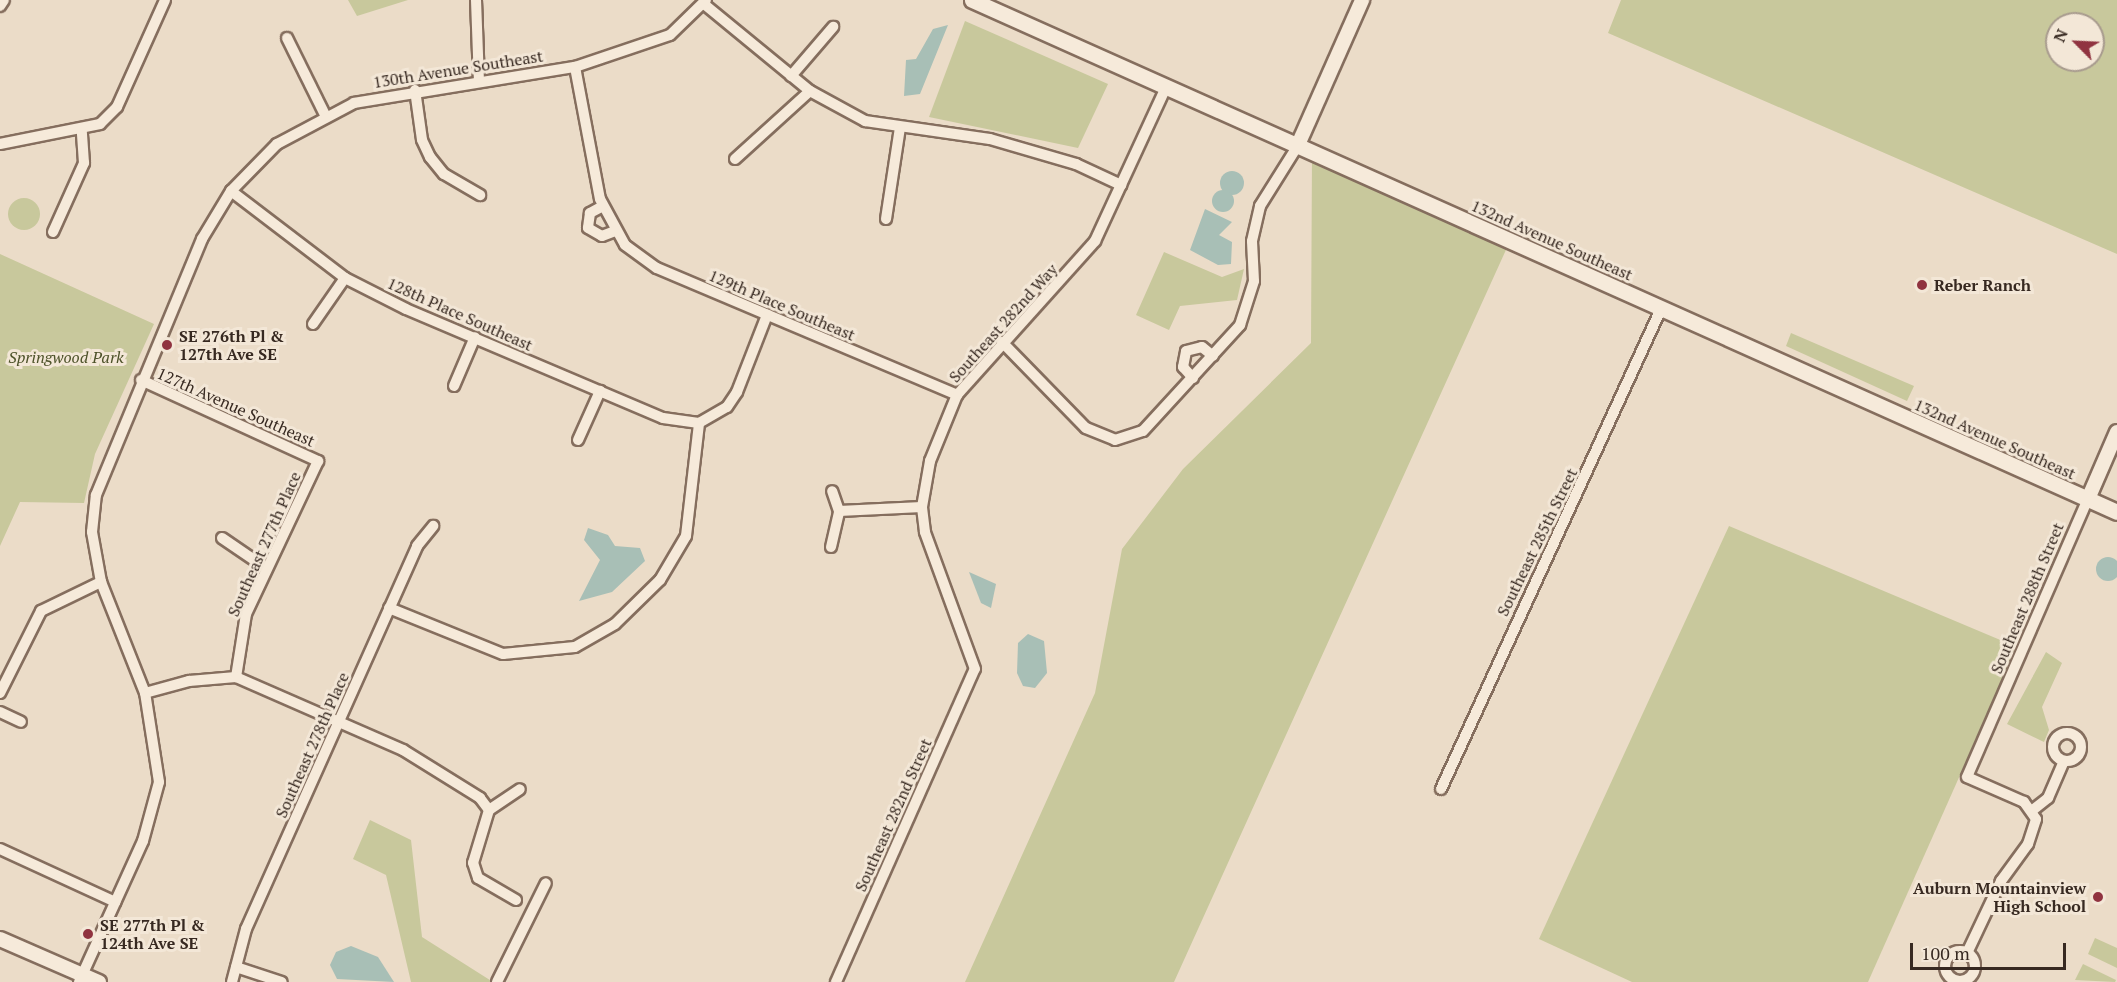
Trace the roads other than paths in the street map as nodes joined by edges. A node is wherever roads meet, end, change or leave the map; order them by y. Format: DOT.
graph roads {
  1 [pos="4,0"];
  2 [pos="165,0"];
  3 [pos="476,0"];
  4 [pos="972,0"];
  5 [pos="1362,0"];
  6 [pos="705,2"];
  7 [pos="0,6"];
  8 [pos="833,27"];
  9 [pos="287,38"];
  10 [pos="575,67"];
  11 [pos="791,76"];
  12 [pos="479,80"];
  13 [pos="1166,87"];
  14 [pos="415,90"];
  15 [pos="810,91"];
  16 [pos="325,115"];
  17 [pos="900,128"];
  18 [pos="82,132"];
  19 [pos="0,144"];
  20 [pos="1297,147"];
  21 [pos="735,159"];
  22 [pos="1122,185"];
  23 [pos="231,191"];
  24 [pos="480,195"];
  25 [pos="603,206"];
  26 [pos="886,219"];
  27 [pos="612,227"];
  28 [pos="53,232"];
  29 [pos="345,278"];
  30 [pos="1661,309"];
  31 [pos="767,315"];
  32 [pos="313,324"];
  33 [pos="475,337"];
  34 [pos="1002,342"];
  35 [pos="1213,356"];
  36 [pos="1193,378"];
  37 [pos="141,380"];
  38 [pos="454,386"];
  39 [pos="600,391"];
  40 [pos="957,395"];
  41 [pos="699,423"];
  42 [pos="2117,432"];
  43 [pos="578,440"];
  44 [pos="318,461"];
  45 [pos="832,491"];
  46 [pos="2088,499"];
  47 [pos="922,507"];
  48 [pos="838,511"];
  49 [pos="2117,512"];
  50 [pos="433,526"];
  51 [pos="222,538"];
  52 [pos="831,547"];
  53 [pos="266,568"];
  54 [pos="101,582"];
  55 [pos="389,608"];
  56 [pos="975,659"];
  57 [pos="236,677"];
  58 [pos="0,693"];
  59 [pos="145,693"];
  60 [pos="0,712"];
  61 [pos="339,721"];
  62 [pos="21,722"];
  63 [pos="2064,761"];
  64 [pos="520,789"];
  65 [pos="1441,789"];
  66 [pos="2034,809"];
  67 [pos="489,810"];
  68 [pos="0,849"];
  69 [pos="546,883"];
  70 [pos="516,900"];
  71 [pos="115,902"];
  72 [pos="0,939"];
  73 [pos="1967,953"];
  74 [pos="236,967"];
  75 [pos="81,978"];
  76 [pos="1950,980"];
  77 [pos="99,982"];
  78 [pos="232,982"];
  79 [pos="282,982"];
  80 [pos="496,982"];
  81 [pos="836,982"];
  1 -- 7 [label="street"];
  2 -- 18 [label="street"];
  3 -- 12 [label="street"];
  4 -- 13 [label="main road, 132nd Avenue Southeast"];
  5 -- 20 [label="street"];
  6 -- 10 [label="street, 130th Avenue Southeast"];
  6 -- 11 [label="street"];
  8 -- 11 [label="street"];
  9 -- 16 [label="street"];
  10 -- 12 [label="street, 130th Avenue Southeast"];
  10 -- 25 [label="street"];
  11 -- 15 [label="street"];
  12 -- 14 [label="street, 130th Avenue Southeast"];
  13 -- 20 [label="main road, 132nd Avenue Southeast"];
  13 -- 22 [label="street, Southeast 282nd Way"];
  14 -- 16 [label="street, 130th Avenue Southeast"];
  14 -- 24 [label="street"];
  15 -- 17 [label="street"];
  15 -- 21 [label="street"];
  16 -- 23 [label="street, 130th Avenue Southeast"];
  17 -- 22 [label="street"];
  17 -- 26 [label="street"];
  18 -- 19 [label="street"];
  18 -- 28 [label="street"];
  20 -- 30 [label="main road, 132nd Avenue Southeast"];
  20 -- 35 [label="street"];
  22 -- 34 [label="street, Southeast 282nd Way"];
  23 -- 29 [label="street, 128th Place Southeast"];
  23 -- 37 [label="street, 130th Avenue Southeast"];
  25 -- 27 [label="street"];
  25 -- 27 [label="street"];
  27 -- 31 [label="street, 129th Place Southeast"];
  29 -- 32 [label="street"];
  29 -- 33 [label="street, 128th Place Southeast"];
  30 -- 46 [label="main road, 132nd Avenue Southeast"];
  30 -- 65 [label="street, Southeast 285th Street"];
  31 -- 40 [label="street, 129th Place Southeast"];
  31 -- 41 [label="street"];
  33 -- 38 [label="street"];
  33 -- 39 [label="street, 128th Place Southeast"];
  34 -- 36 [label="street"];
  34 -- 40 [label="street, Southeast 282nd Way"];
  35 -- 36 [label="street"];
  35 -- 36 [label="street"];
  37 -- 44 [label="street, 127th Avenue Southeast"];
  37 -- 54 [label="street, 130th Avenue Southeast"];
  39 -- 41 [label="street, 128th Place Southeast"];
  39 -- 43 [label="street"];
  40 -- 47 [label="street, Southeast 282nd Way"];
  41 -- 55 [label="street"];
  42 -- 46 [label="street, Southeast 288th Street"];
  44 -- 53 [label="street, Southeast 277th Place"];
  45 -- 48 [label="street"];
  46 -- 49 [label="main road, 132nd Avenue Southeast"];
  46 -- 66 [label="street, Southeast 288th Street"];
  47 -- 48 [label="street"];
  47 -- 56 [label="street, Southeast 282nd Way"];
  48 -- 52 [label="street"];
  50 -- 55 [label="street, Southeast 278th Place"];
  51 -- 53 [label="street"];
  53 -- 57 [label="street, Southeast 277th Place"];
  54 -- 58 [label="street"];
  54 -- 59 [label="street, 130th Avenue Southeast"];
  55 -- 61 [label="street, Southeast 278th Place"];
  56 -- 81 [label="street, Southeast 282nd Street"];
  57 -- 59 [label="street"];
  57 -- 61 [label="street"];
  59 -- 71 [label="street"];
  60 -- 62 [label="street"];
  61 -- 67 [label="street"];
  61 -- 74 [label="street, Southeast 278th Place"];
  63 -- 66 [label="street"];
  64 -- 67 [label="street"];
  66 -- 73 [label="street"];
  67 -- 70 [label="street"];
  68 -- 71 [label="street"];
  69 -- 80 [label="street"];
  71 -- 75 [label="street"];
  72 -- 75 [label="street"];
  73 -- 76 [label="street"];
  73 -- 76 [label="street"];
  74 -- 78 [label="street, Southeast 278th Place"];
  74 -- 79 [label="street"];
  75 -- 77 [label="street"];
}
